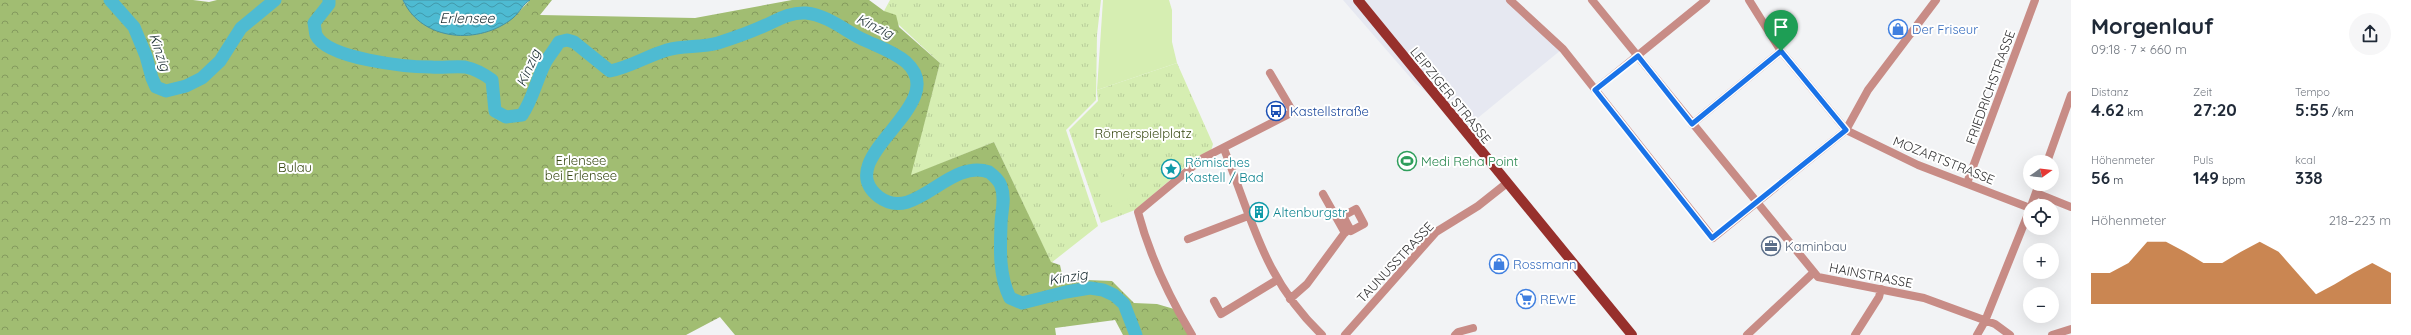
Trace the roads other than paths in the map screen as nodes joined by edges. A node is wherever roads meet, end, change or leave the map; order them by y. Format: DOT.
graph roads {
  1 [pos="1358,0"];
  2 [pos="1510,0"];
  3 [pos="1592,0"];
  4 [pos="1706,0"];
  5 [pos="1749,0"];
  6 [pos="1936,0"];
  7 [pos="2035,0"];
  8 [pos="1781,51"];
  9 [pos="1638,56"];
  10 [pos="1270,72"];
  11 [pos="1595,90"];
  12 [pos="2071,95"];
  13 [pos="2069,105"];
  14 [pos="1692,124"];
  15 [pos="1846,130"];
  16 [pos="1224,149"];
  17 [pos="2050,155"];
  18 [pos="1507,183"];
  19 [pos="1967,183"];
  20 [pos="2036,193"];
  21 [pos="1323,194"];
  22 [pos="2033,199"];
  23 [pos="1757,203"];
  24 [pos="2023,204"];
  25 [pos="2071,206"];
  26 [pos="1248,216"];
  27 [pos="2023,225"];
  28 [pos="1188,239"];
  29 [pos="1813,273"];
  30 [pos="1277,280"];
  31 [pos="1881,289"];
  32 [pos="1290,299"];
  33 [pos="1214,301"];
  34 [pos="1985,320"];
  35 [pos="1472,328"];
  36 [pos="2071,329"];
  37 [pos="1192,335"];
  38 [pos="1322,335"];
  39 [pos="1345,335"];
  40 [pos="1455,335"];
  41 [pos="1632,335"];
  42 [pos="1747,335"];
  43 [pos="1855,335"];
  44 [pos="1977,335"];
  45 [pos="2010,335"];
  46 [pos="2052,335"];
  1 -- 18 [label="main road, LEIPZIGER STRASSE"];
  2 -- 11 [label="street"];
  3 -- 9 [label="street, HAINSTRASSE"];
  4 -- 9 [label="street"];
  5 -- 8 [label="street, MOZARTSTRASSE"];
  6 -- 15 [label="street"];
  7 -- 19 [label="street, FRIEDRICHSTRASSE"];
  8 -- 14 [label="street"];
  8 -- 15 [label="street, MOZARTSTRASSE"];
  9 -- 11 [label="street"];
  9 -- 14 [label="street, HAINSTRASSE"];
  10 -- 16 [label="street"];
  11 -- 23 [label="street"];
  12 -- 13 [label="street"];
  13 -- 17 [label="street"];
  14 -- 23 [label="street, HAINSTRASSE"];
  15 -- 19 [label="street, MOZARTSTRASSE"];
  15 -- 23 [label="street"];
  16 -- 26 [label="street"];
  16 -- 37 [label="street"];
  18 -- 39 [label="street, TAUNUSSTRASSE"];
  18 -- 41 [label="main road, LEIPZIGER STRASSE"];
  19 -- 24 [label="street, MOZARTSTRASSE"];
  20 -- 22 [label="street"];
  20 -- 25 [label="street"];
  21 -- 32 [label="street"];
  23 -- 29 [label="street, HAINSTRASSE"];
  26 -- 28 [label="street"];
  26 -- 30 [label="street"];
  27 -- 34 [label="street"];
  29 -- 31 [label="street, HAINSTRASSE"];
  29 -- 42 [label="street"];
  30 -- 32 [label="street"];
  30 -- 33 [label="street"];
  31 -- 34 [label="street, HAINSTRASSE"];
  31 -- 43 [label="street"];
  32 -- 38 [label="street"];
  34 -- 44 [label="street"];
  34 -- 45 [label="street, HAINSTRASSE"];
  35 -- 40 [label="street"];
  36 -- 46 [label="street"];
}
